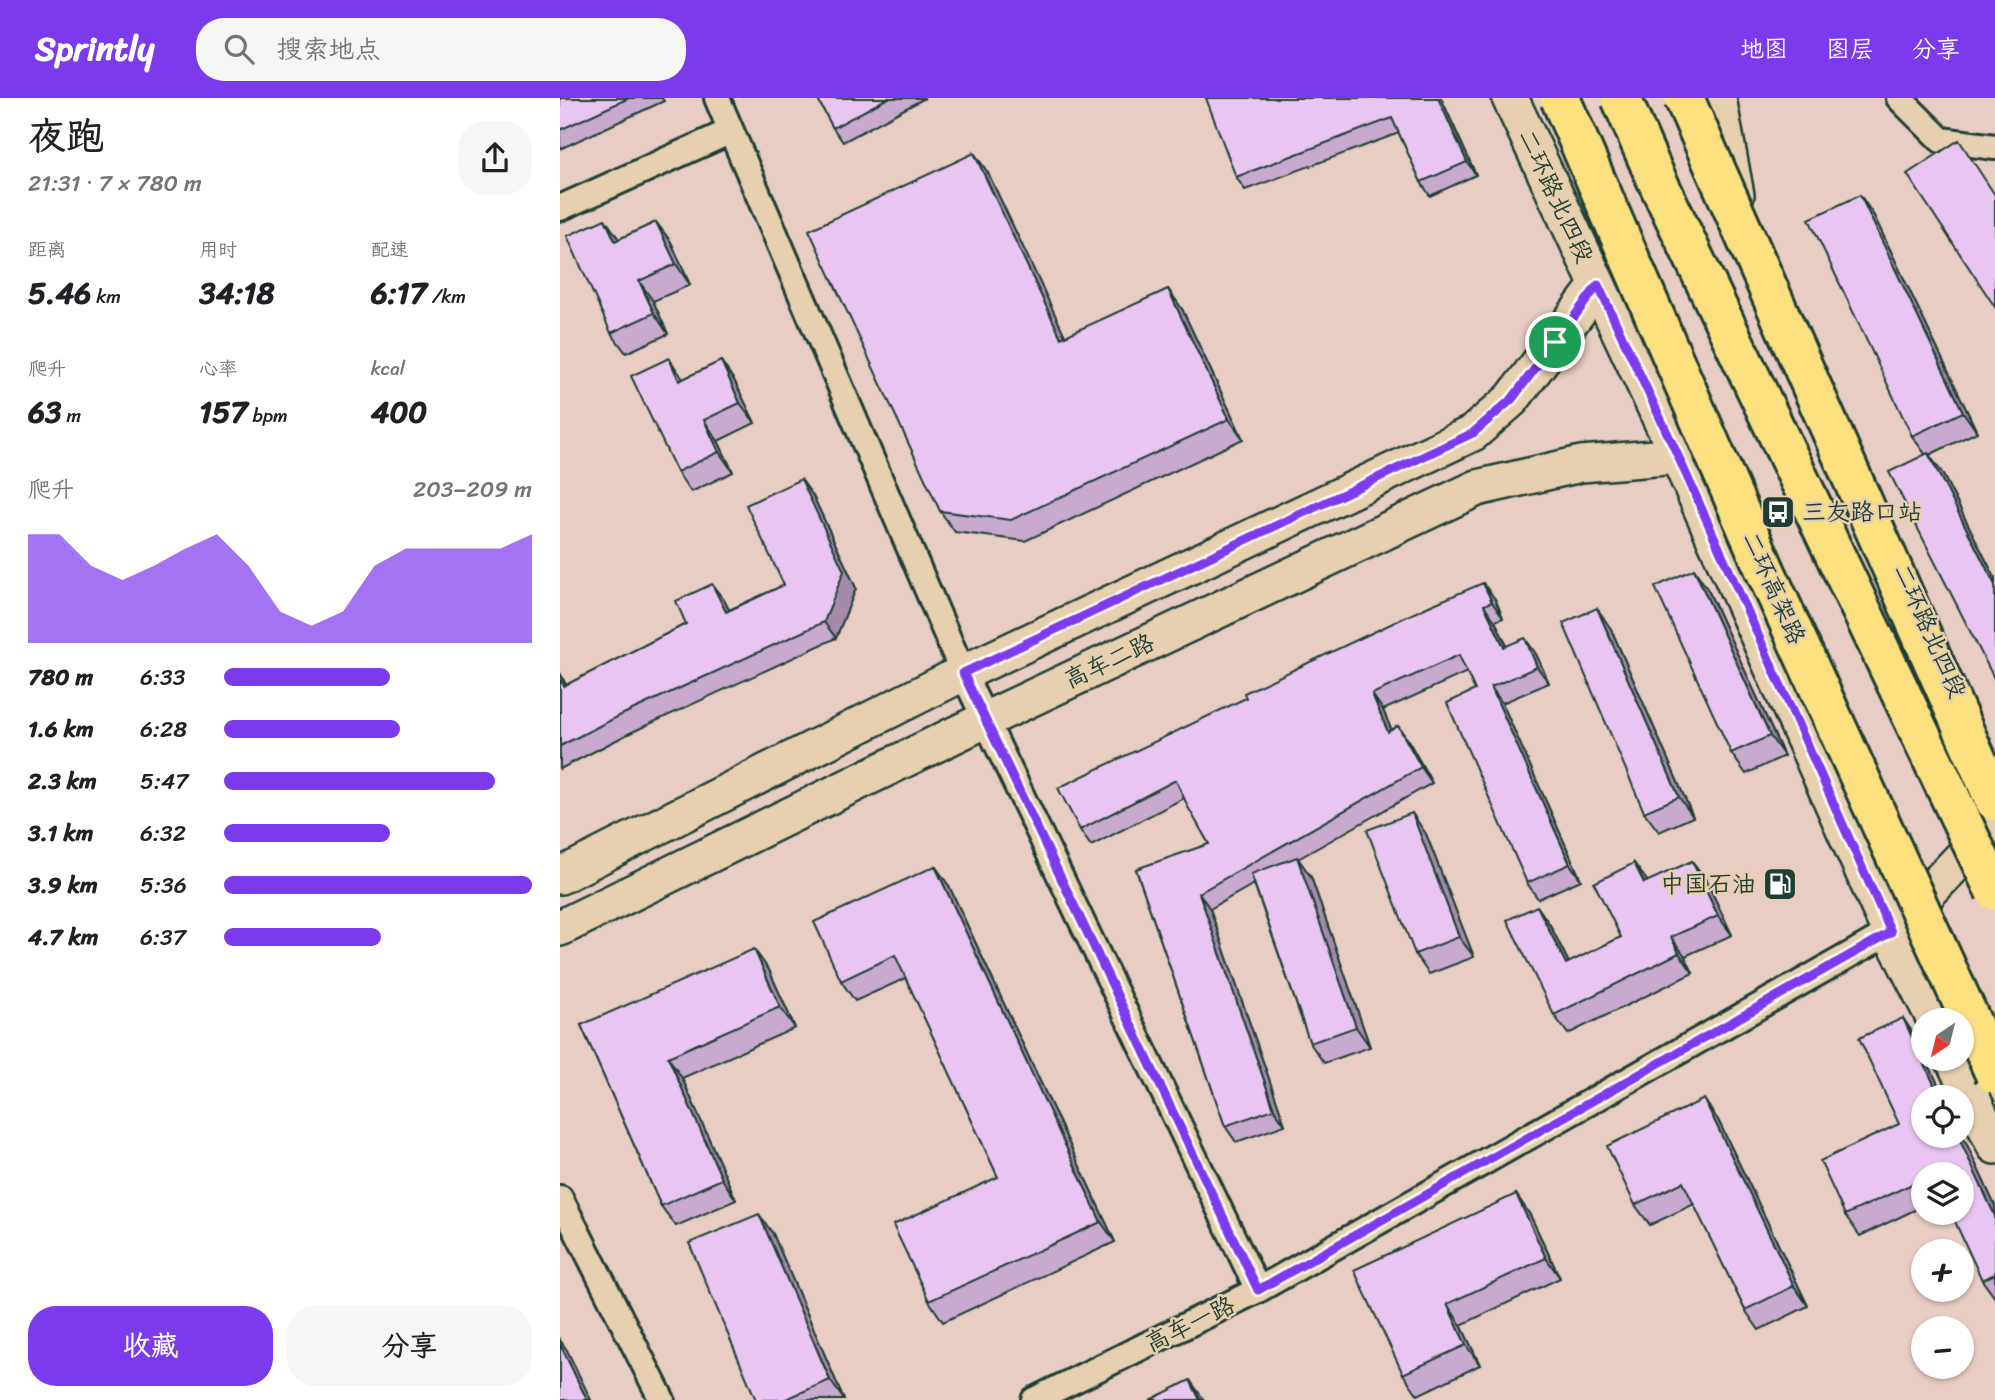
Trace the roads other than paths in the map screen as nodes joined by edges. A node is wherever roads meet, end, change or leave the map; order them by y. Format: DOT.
graph roads {
  1 [pos="717,98"];
  2 [pos="1510,98"];
  3 [pos="1536,98"];
  4 [pos="1560,98"];
  5 [pos="1621,98"];
  6 [pos="1684,98"];
  7 [pos="1718,98"];
  8 [pos="1899,98"];
  9 [pos="731,131"];
  10 [pos="1995,147"];
  11 [pos="560,208"];
  12 [pos="1598,285"];
  13 [pos="1678,456"];
  14 [pos="963,673"];
  15 [pos="986,719"];
  16 [pos="1995,773"];
  17 [pos="1995,802"];
  18 [pos="1995,823"];
  19 [pos="560,876"];
  20 [pos="1995,891"];
  21 [pos="560,928"];
  22 [pos="1891,932"];
  23 [pos="1929,1008"];
  24 [pos="1949,1008"];
  25 [pos="1974,1045"];
  26 [pos="1959,1071"];
  27 [pos="1995,1074"];
  28 [pos="1995,1146"];
  29 [pos="560,1198"];
  30 [pos="1258,1290"];
  31 [pos="662,1400"];
  32 [pos="1034,1400"];
  1 -- 9 [label="street"];
  2 -- 12 [label="street, 二环路北四段"];
  3 -- 24 [label="highway"];
  4 -- 27 [label="highway, 二环高架路, bridge"];
  5 -- 20 [label="highway, bridge"];
  6 -- 17 [label="highway, bridge"];
  7 -- 16 [label="street, 二环路北四段"];
  8 -- 10 [label="street"];
  9 -- 11 [label="street"];
  9 -- 14 [label="street"];
  12 -- 13 [label="street, 二环路北四段"];
  12 -- 14 [label="street, 高车二路"];
  13 -- 15 [label="street, 高车二路"];
  13 -- 22 [label="street, 二环路北四段"];
  14 -- 15 [label="street"];
  14 -- 19 [label="street, 高车二路"];
  15 -- 21 [label="street, 高车二路"];
  15 -- 30 [label="street"];
  18 -- 22 [label="street"];
  22 -- 23 [label="street, 二环路北四段"];
  22 -- 30 [label="street, 高车一路"];
  25 -- 27 [label="highway, bridge"];
  26 -- 28 [label="street"];
  29 -- 31 [label="street"];
  30 -- 32 [label="street, 高车一路"];
}
